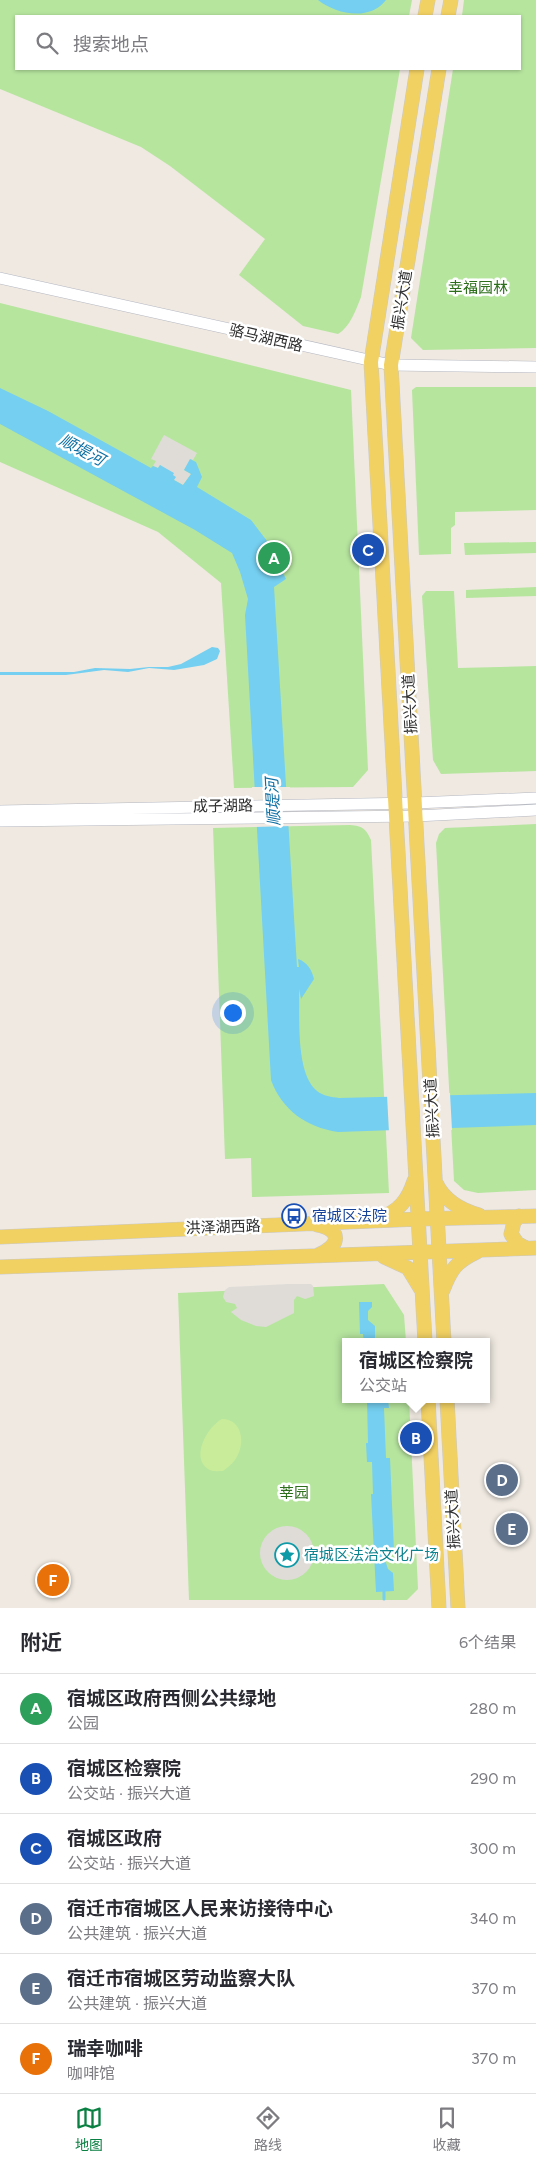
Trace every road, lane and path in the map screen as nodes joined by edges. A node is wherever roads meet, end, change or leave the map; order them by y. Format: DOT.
graph roads {
  1 [pos="428,0"];
  2 [pos="451,0"];
  3 [pos="426,15"];
  4 [pos="448,15"];
  5 [pos="417,70"];
  6 [pos="439,70"];
  7 [pos="0,278"];
  8 [pos="371,362"];
  9 [pos="391,365"];
  10 [pos="536,367"];
  11 [pos="536,798"];
  12 [pos="396,810"];
  13 [pos="416,810"];
  14 [pos="536,810"];
  15 [pos="0,811"];
  16 [pos="0,821"];
  17 [pos="415,1158"];
  18 [pos="435,1158"];
  19 [pos="416,1173"];
  20 [pos="436,1183"];
  21 [pos="519,1216"];
  22 [pos="536,1216"];
  23 [pos="487,1217"];
  24 [pos="419,1219"];
  25 [pos="438,1219"];
  26 [pos="374,1221"];
  27 [pos="312,1223"];
  28 [pos="0,1237"];
  29 [pos="531,1248"];
  30 [pos="480,1250"];
  31 [pos="421,1252"];
  32 [pos="439,1252"];
  33 [pos="376,1254"];
  34 [pos="315,1256"];
  35 [pos="0,1267"];
  36 [pos="442,1293"];
  37 [pos="423,1294"];
  38 [pos="443,1325"];
  39 [pos="424,1326"];
  40 [pos="425,1338"];
  41 [pos="444,1338"];
  42 [pos="428,1403"];
  43 [pos="447,1403"];
  44 [pos="435,1539"];
  45 [pos="454,1540"];
  46 [pos="438,1608"];
  47 [pos="458,1608"];
  1 -- 3 [label="main road"];
  2 -- 4 [label="main road"];
  5 -- 8 [label="main road, 振兴大道"];
  6 -- 9 [label="main road, 振兴大道"];
  7 -- 8 [label="street, 骆马湖西路"];
  8 -- 9 [label="street, 骆马湖西路"];
  8 -- 12 [label="main road, 振兴大道"];
  9 -- 10 [label="street, 骆马湖西路"];
  9 -- 13 [label="main road, 振兴大道"];
  11 -- 13 [label="street, 成子湖路"];
  12 -- 13 [label="street, 成子湖路"];
  12 -- 15 [label="street, 成子湖路"];
  12 -- 16 [label="street, 成子湖路"];
  12 -- 17 [label="main road, 振兴大道"];
  13 -- 14 [label="street, 成子湖路"];
  13 -- 18 [label="main road, 振兴大道"];
  17 -- 18 [label="main road"];
  17 -- 19 [label="main road, 振兴大道"];
  18 -- 20 [label="main road, 振兴大道"];
  19 -- 24 [label="main road, 振兴大道"];
  19 -- 26 [label="main road"];
  20 -- 23 [label="main road"];
  20 -- 25 [label="main road, 振兴大道"];
  21 -- 22 [label="main road, 洪泽湖西路"];
  21 -- 23 [label="main road, 洪泽湖西路"];
  21 -- 29 [label="main road"];
  23 -- 25 [label="main road, 洪泽湖西路"];
  24 -- 25 [label="main road, 洪泽湖西路"];
  24 -- 26 [label="main road, 洪泽湖西路"];
  24 -- 31 [label="main road, 振兴大道"];
  25 -- 32 [label="main road, 振兴大道"];
  26 -- 27 [label="main road, 洪泽湖西路"];
  27 -- 28 [label="main road, 洪泽湖西路"];
  27 -- 34 [label="main road"];
  29 -- 30 [label="main road"];
  30 -- 32 [label="main road"];
  30 -- 36 [label="main road"];
  31 -- 32 [label="main road"];
  31 -- 33 [label="main road"];
  31 -- 37 [label="main road, 振兴大道"];
  32 -- 36 [label="main road, 振兴大道"];
  33 -- 34 [label="main road"];
  33 -- 37 [label="main road"];
  34 -- 35 [label="main road"];
  36 -- 38 [label="main road, 振兴大道"];
  37 -- 39 [label="main road, 振兴大道"];
  38 -- 39 [label="main road"];
  38 -- 41 [label="main road, 振兴大道"];
  39 -- 40 [label="main road, 振兴大道"];
  42 -- 44 [label="main road, 振兴大道"];
  43 -- 45 [label="main road, 振兴大道"];
  44 -- 45 [label="main road"];
  44 -- 46 [label="main road, 振兴大道"];
  45 -- 47 [label="main road, 振兴大道"];
}
